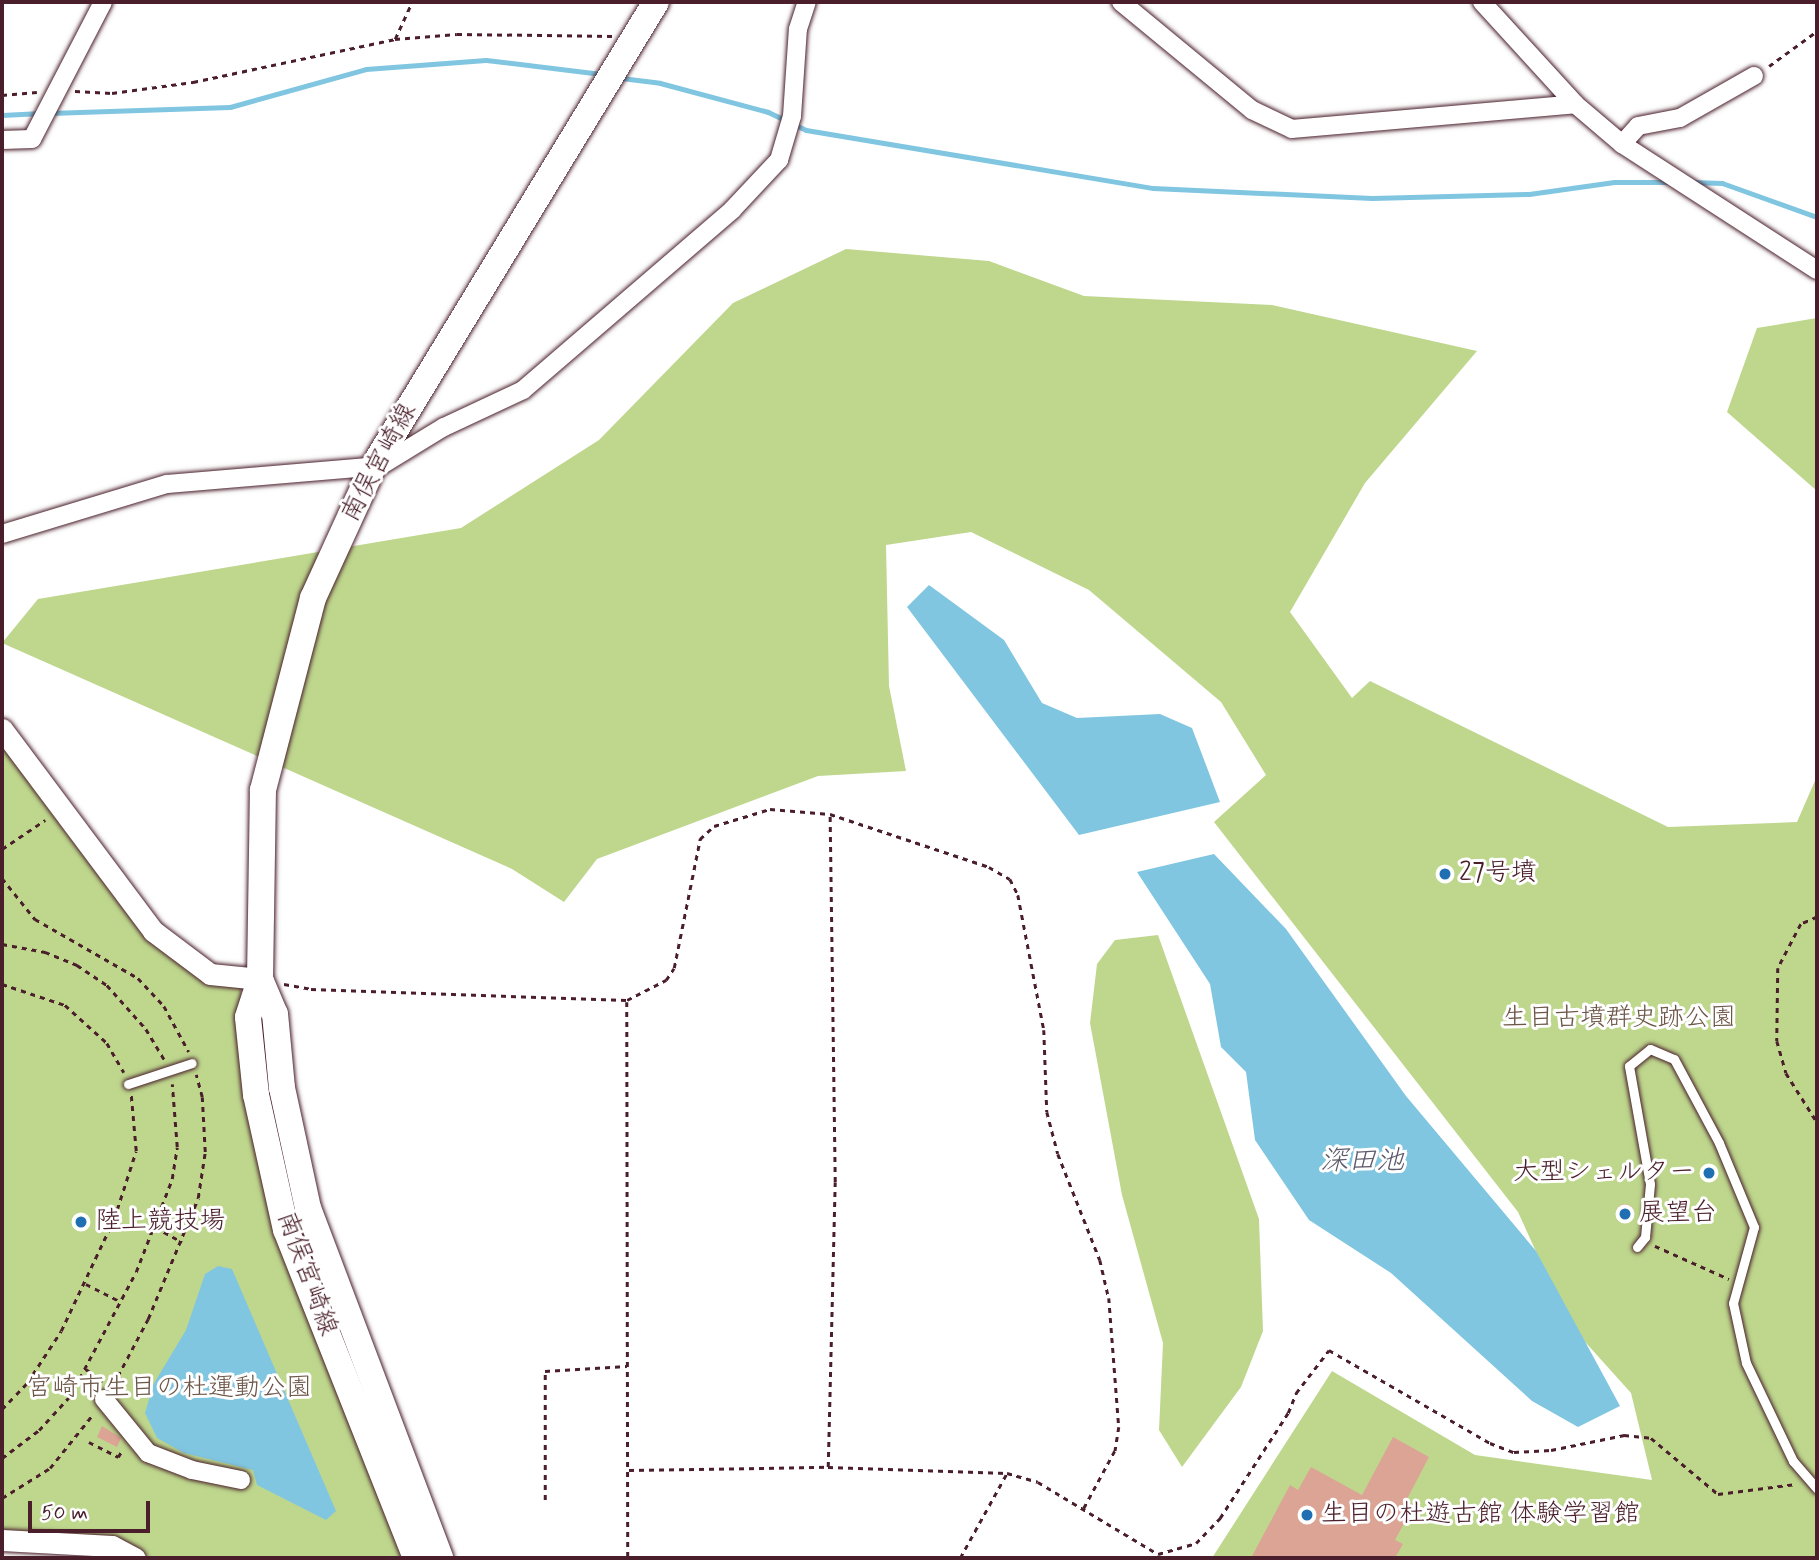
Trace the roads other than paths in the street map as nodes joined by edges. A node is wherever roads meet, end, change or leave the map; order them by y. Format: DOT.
graph roads {
  1 [pos="103,2"];
  2 [pos="656,2"];
  3 [pos="807,2"];
  4 [pos="1121,2"];
  5 [pos="1482,2"];
  6 [pos="1754,76"];
  7 [pos="1575,104"];
  8 [pos="2,140"];
  9 [pos="1622,144"];
  10 [pos="1817,270"];
  11 [pos="373,467"];
  12 [pos="2,534"];
  13 [pos="2,729"];
  14 [pos="260,979"];
  15 [pos="192,1063"];
  16 [pos="128,1084"];
  17 [pos="1639,1244"];
  18 [pos="104,1399"];
  19 [pos="241,1480"];
  20 [pos="1815,1487"];
  21 [pos="2,1540"];
  22 [pos="135,1558"];
  23 [pos="416,1558"];
  24 [pos="440,1558"];
  1 -- 8 [label="street"];
  2 -- 11 [label="main road, 南俣宮崎線"];
  3 -- 11 [label="street"];
  4 -- 7 [label="street"];
  5 -- 7 [label="street"];
  6 -- 9 [label="street"];
  7 -- 9 [label="street"];
  9 -- 10 [label="street"];
  11 -- 12 [label="street"];
  11 -- 14 [label="main road, 南俣宮崎線"];
  13 -- 14 [label="street"];
  14 -- 23 [label="main road, 南俣宮崎線"];
  14 -- 24 [label="main road, 南俣宮崎線"];
  15 -- 16 [label="lane"];
  17 -- 20 [label="lane"];
  18 -- 19 [label="street"];
  21 -- 22 [label="street"];
}
